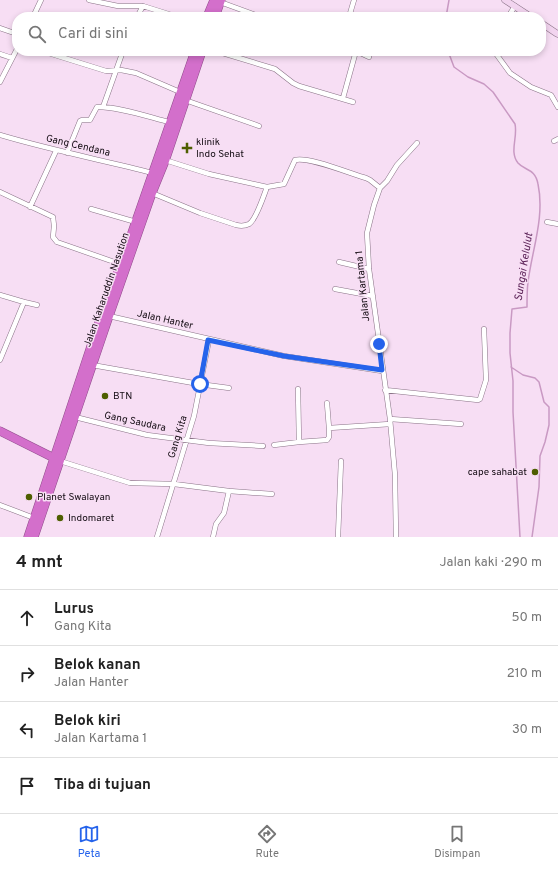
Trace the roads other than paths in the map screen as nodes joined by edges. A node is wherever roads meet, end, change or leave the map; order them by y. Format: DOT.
graph roads {
  1 [pos="40,0"];
  2 [pos="89,0"];
  3 [pos="132,0"];
  4 [pos="354,0"];
  5 [pos="505,0"];
  6 [pos="218,1"];
  7 [pos="131,5"];
  8 [pos="143,6"];
  9 [pos="515,6"];
  10 [pos="35,12"];
  11 [pos="140,12"];
  12 [pos="162,12"];
  13 [pos="210,12"];
  14 [pos="216,12"];
  15 [pos="248,12"];
  16 [pos="350,12"];
  17 [pos="511,12"];
  18 [pos="524,12"];
  19 [pos="546,27"];
  20 [pos="0,28"];
  21 [pos="12,32"];
  22 [pos="558,34"];
  23 [pos="0,54"];
  24 [pos="58,56"];
  25 [pos="121,56"];
  26 [pos="193,56"];
  27 [pos="200,56"];
  28 [pos="232,56"];
  29 [pos="355,56"];
  30 [pos="498,56"];
  31 [pos="12,58"];
  32 [pos="115,70"];
  33 [pos="0,82"];
  34 [pos="180,92"];
  35 [pos="343,98"];
  36 [pos="185,100"];
  37 [pos="353,102"];
  38 [pos="103,107"];
  39 [pos="558,107"];
  40 [pos="169,122"];
  41 [pos="259,126"];
  42 [pos="0,135"];
  43 [pos="417,143"];
  44 [pos="56,151"];
  45 [pos="67,153"];
  46 [pos="162,159"];
  47 [pos="153,173"];
  48 [pos="267,187"];
  49 [pos="380,188"];
  50 [pos="0,192"];
  51 [pos="152,193"];
  52 [pos="30,207"];
  53 [pos="91,209"];
  54 [pos="136,222"];
  55 [pos="547,222"];
  56 [pos="558,224"];
  57 [pos="339,262"];
  58 [pos="120,264"];
  59 [pos="369,269"];
  60 [pos="335,289"];
  61 [pos="0,295"];
  62 [pos="374,296"];
  63 [pos="24,302"];
  64 [pos="37,305"];
  65 [pos="109,316"];
  66 [pos="484,329"];
  67 [pos="208,340"];
  68 [pos="0,360"];
  69 [pos="92,365"];
  70 [pos="382,370"];
  71 [pos="200,384"];
  72 [pos="230,388"];
  73 [pos="298,389"];
  74 [pos="385,390"];
  75 [pos="327,403"];
  76 [pos="75,417"];
  77 [pos="390,419"];
  78 [pos="390,424"];
  79 [pos="461,424"];
  80 [pos="329,428"];
  81 [pos="0,431"];
  82 [pos="186,440"];
  83 [pos="299,442"];
  84 [pos="274,445"];
  85 [pos="263,446"];
  86 [pos="57,460"];
  87 [pos="341,461"];
  88 [pos="174,484"];
  89 [pos="229,491"];
  90 [pos="272,494"];
  91 [pos="0,505"];
  92 [pos="34,518"];
  93 [pos="28,537"];
  94 [pos="34,537"];
  95 [pos="157,537"];
  96 [pos="213,537"];
  97 [pos="338,537"];
  98 [pos="396,537"];
  1 -- 10 [label="street"];
  2 -- 7 [label="street"];
  3 -- 7 [label="street"];
  4 -- 16 [label="street"];
  5 -- 9 [label="street"];
  6 -- 13 [label="highway"];
  6 -- 14 [label="highway"];
  6 -- 15 [label="street"];
  7 -- 8 [label="street"];
  8 -- 11 [label="street"];
  8 -- 12 [label="street"];
  9 -- 17 [label="street"];
  9 -- 18 [label="street"];
  19 -- 22 [label="street"];
  20 -- 21 [label="street"];
  23 -- 31 [label="street"];
  24 -- 32 [label="street"];
  25 -- 32 [label="street"];
  26 -- 34 [label="highway, Jalan Kaharuddin Nasution"];
  27 -- 36 [label="highway, Jalan Kaharuddin Nasution"];
  28 -- 35 [label="street"];
  29 -- 35 [label="street"];
  30 -- 39 [label="street"];
  31 -- 33 [label="street"];
  32 -- 34 [label="street"];
  32 -- 38 [label="street"];
  34 -- 40 [label="highway, Jalan Kaharuddin Nasution"];
  35 -- 37 [label="street"];
  36 -- 41 [label="street"];
  36 -- 46 [label="highway, Jalan Kaharuddin Nasution"];
  38 -- 40 [label="street"];
  38 -- 45 [label="street"];
  40 -- 46 [label="highway, Jalan Kaharuddin Nasution"];
  42 -- 44 [label="street, Gang Cendana"];
  43 -- 49 [label="street, Jalan Kartama 1"];
  44 -- 45 [label="street, Gang Cendana"];
  44 -- 52 [label="street"];
  45 -- 47 [label="street, Gang Cendana"];
  46 -- 47 [label="highway, Jalan Kaharuddin Nasution"];
  46 -- 48 [label="street"];
  46 -- 51 [label="highway, Jalan Kaharuddin Nasution"];
  47 -- 54 [label="highway, Jalan Kaharuddin Nasution"];
  48 -- 49 [label="street"];
  48 -- 51 [label="street"];
  49 -- 59 [label="street, Jalan Kartama 1"];
  50 -- 52 [label="street"];
  51 -- 65 [label="highway, Jalan Kaharuddin Nasution"];
  52 -- 58 [label="street"];
  53 -- 54 [label="street"];
  54 -- 58 [label="highway, Jalan Kaharuddin Nasution"];
  55 -- 56 [label="street"];
  57 -- 59 [label="street"];
  58 -- 86 [label="highway, Jalan Kaharuddin Nasution"];
  59 -- 62 [label="street, Jalan Kartama 1"];
  60 -- 62 [label="street"];
  61 -- 63 [label="street"];
  62 -- 70 [label="street, Jalan Kartama 1"];
  63 -- 64 [label="street"];
  63 -- 68 [label="street"];
  65 -- 67 [label="street, Jalan Hanter"];
  65 -- 69 [label="highway, Jalan Kaharuddin Nasution"];
  66 -- 74 [label="street"];
  67 -- 70 [label="street, Jalan Hanter"];
  67 -- 71 [label="street, Gang Kita"];
  69 -- 71 [label="street"];
  69 -- 76 [label="highway, Jalan Kaharuddin Nasution"];
  70 -- 74 [label="street, Jalan Kartama 1"];
  71 -- 72 [label="street"];
  71 -- 82 [label="street, Gang Kita"];
  73 -- 83 [label="street"];
  74 -- 77 [label="street, Jalan Kartama 1"];
  75 -- 80 [label="street"];
  76 -- 82 [label="street, Gang Saudara"];
  76 -- 86 [label="highway, Jalan Kaharuddin Nasution"];
  77 -- 78 [label="street, Jalan Kartama 1"];
  77 -- 79 [label="street"];
  78 -- 80 [label="street"];
  78 -- 98 [label="street, Jalan Kartama 1"];
  80 -- 83 [label="street"];
  81 -- 86 [label="highway"];
  82 -- 85 [label="street, Gang Saudara"];
  82 -- 88 [label="street, Gang Kita"];
  83 -- 84 [label="street"];
  86 -- 88 [label="street"];
  86 -- 92 [label="highway, Jalan Kaharuddin Nasution"];
  86 -- 94 [label="highway, Jalan Kaharuddin Nasution"];
  87 -- 97 [label="street"];
  88 -- 89 [label="street"];
  88 -- 95 [label="street, Gang Kita"];
  89 -- 90 [label="street"];
  89 -- 96 [label="street"];
  91 -- 92 [label="street"];
  92 -- 93 [label="highway, Jalan Kaharuddin Nasution"];
}
